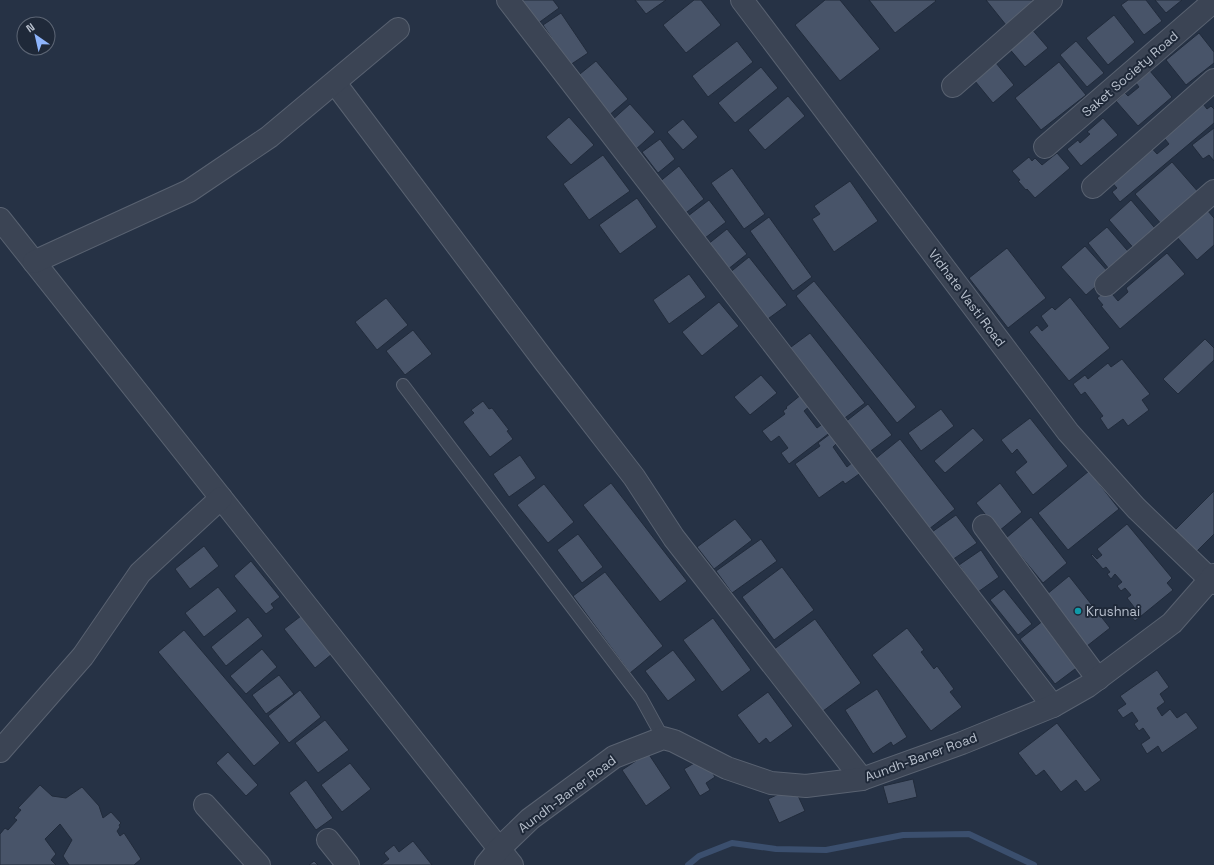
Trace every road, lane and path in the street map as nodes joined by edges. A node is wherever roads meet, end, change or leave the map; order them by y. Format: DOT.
graph roads {
  1 [pos="508,0"];
  2 [pos="742,0"];
  3 [pos="1051,0"];
  4 [pos="1214,1"];
  5 [pos="398,29"];
  6 [pos="1214,80"];
  7 [pos="335,83"];
  8 [pos="953,86"];
  9 [pos="1045,147"];
  10 [pos="1094,187"];
  11 [pos="1214,190"];
  12 [pos="0,219"];
  13 [pos="34,262"];
  14 [pos="1106,285"];
  15 [pos="403,385"];
  16 [pos="221,498"];
  17 [pos="984,526"];
  18 [pos="1213,579"];
  19 [pos="1098,679"];
  20 [pos="1053,706"];
  21 [pos="663,738"];
  22 [pos="0,751"];
  23 [pos="862,779"];
  24 [pos="205,805"];
  25 [pos="328,840"];
  26 [pos="506,857"];
  27 [pos="259,865"];
  28 [pos="348,865"];
  29 [pos="486,865"];
  1 -- 20 [label="street"];
  2 -- 18 [label="street, Vidhate Vasti Road"];
  3 -- 8 [label="street"];
  4 -- 9 [label="street, Saket Society Road"];
  5 -- 7 [label="street"];
  6 -- 10 [label="street"];
  7 -- 13 [label="street"];
  7 -- 23 [label="street"];
  11 -- 14 [label="street"];
  12 -- 13 [label="street"];
  13 -- 16 [label="street"];
  15 -- 21 [label="lane"];
  16 -- 22 [label="street"];
  16 -- 26 [label="street"];
  17 -- 19 [label="street"];
  18 -- 19 [label="street, Aundh-Baner Road"];
  19 -- 20 [label="street, Aundh-Baner Road"];
  20 -- 23 [label="street, Aundh-Baner Road"];
  21 -- 23 [label="street, Aundh-Baner Road"];
  21 -- 26 [label="street, Aundh-Baner Road"];
  24 -- 27 [label="street"];
  25 -- 28 [label="street"];
  26 -- 29 [label="street, Aundh-Baner Road"];
}
